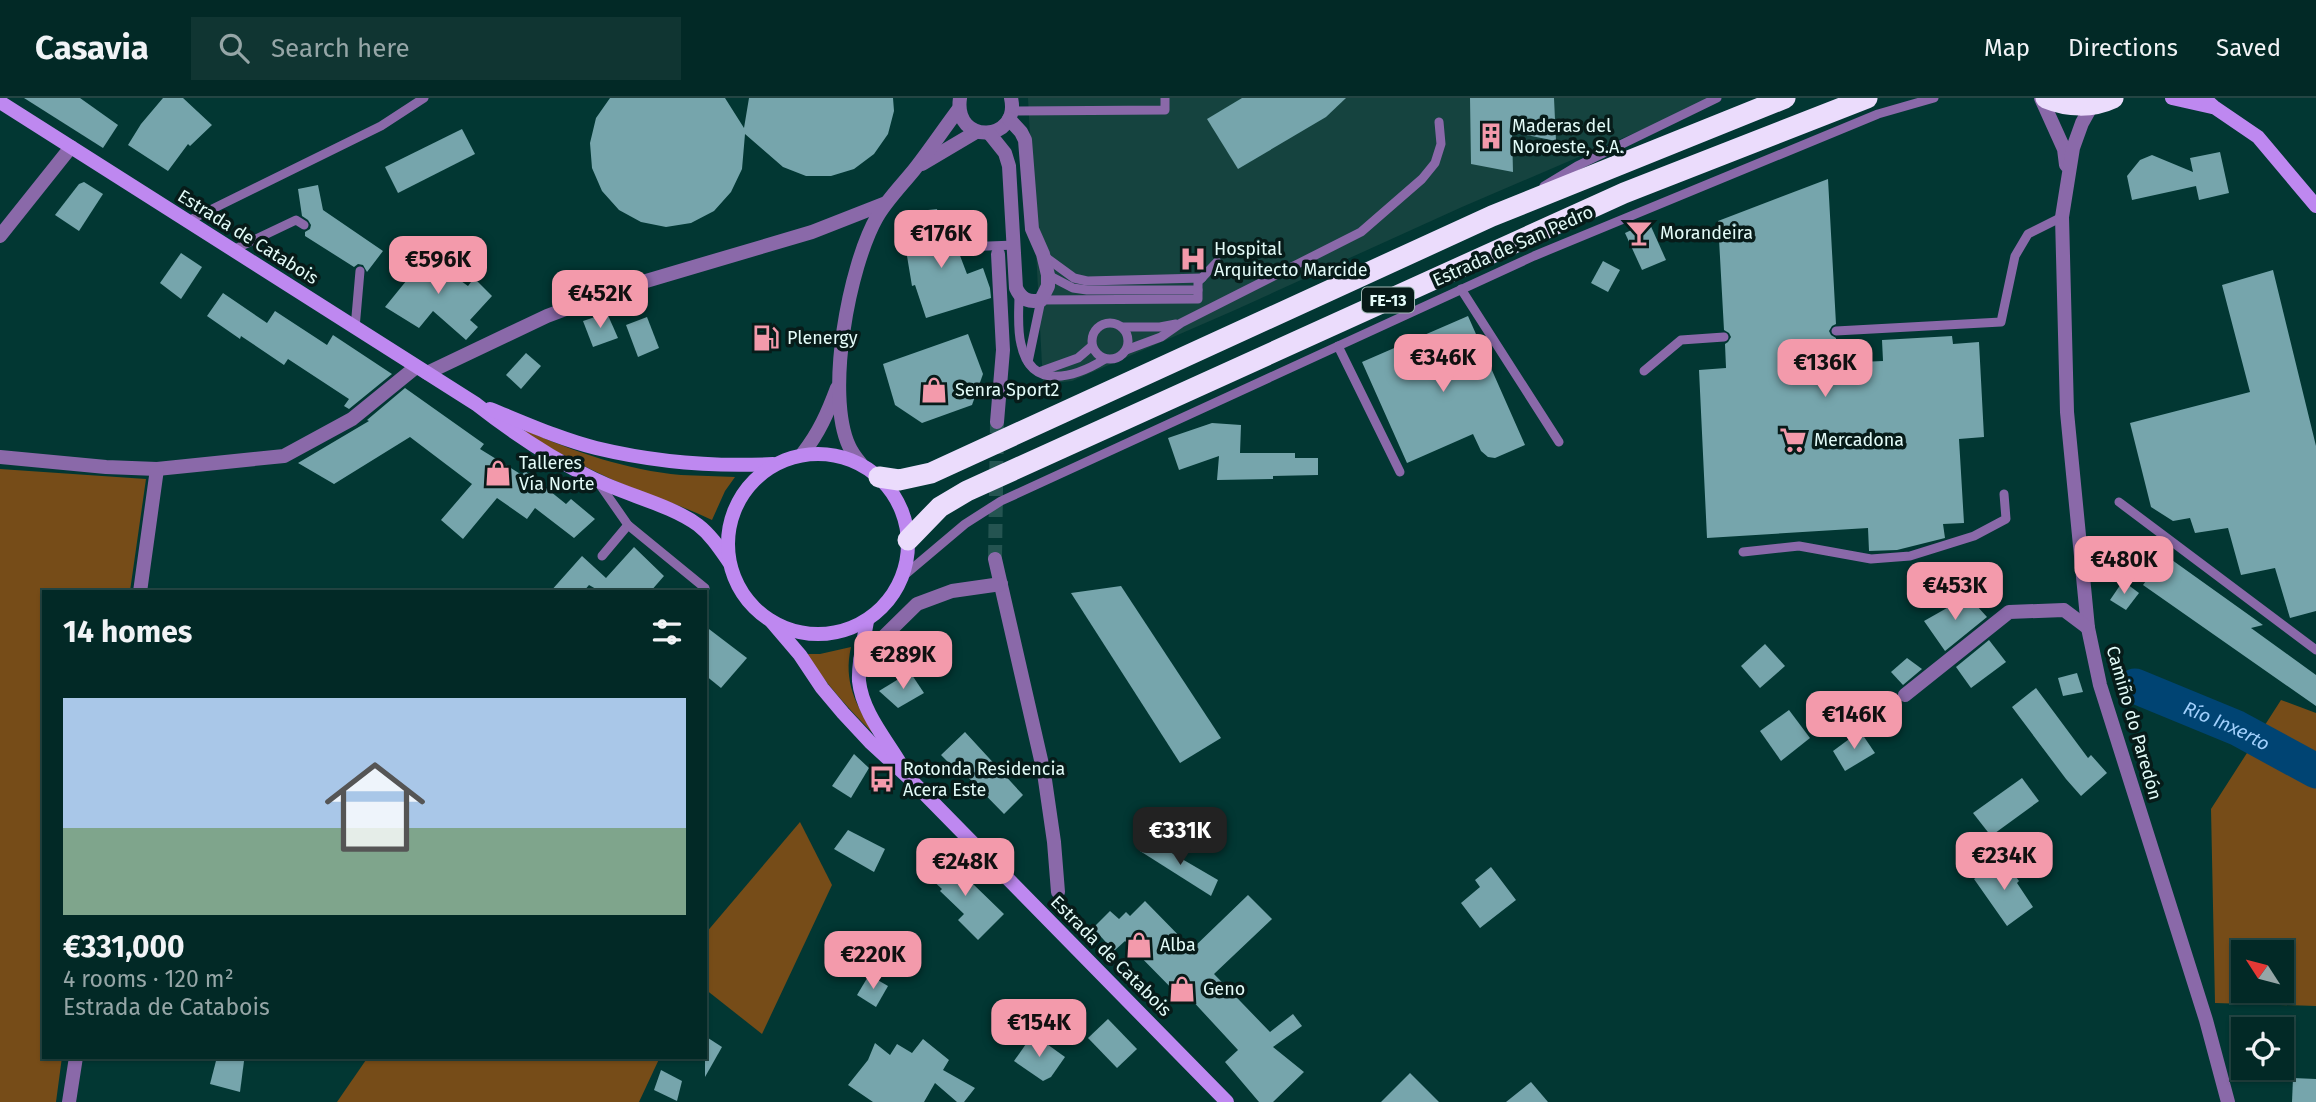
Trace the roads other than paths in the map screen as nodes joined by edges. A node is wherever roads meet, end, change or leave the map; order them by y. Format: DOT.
graph roads {
  1 [pos="424,98"];
  2 [pos="1165,98"];
  3 [pos="1717,98"];
  4 [pos="1785,98"];
  5 [pos="1867,98"];
  6 [pos="1934,98"];
  7 [pos="2041,98"];
  8 [pos="2046,98"];
  9 [pos="2113,98"];
  10 [pos="2172,98"];
  11 [pos="0,102"];
  12 [pos="2209,103"];
  13 [pos="959,104"];
  14 [pos="2092,105"];
  15 [pos="1011,110"];
  16 [pos="1438,122"];
  17 [pos="983,133"];
  18 [pos="71,147"];
  19 [pos="915,169"];
  20 [pos="2068,175"];
  21 [pos="886,203"];
  22 [pos="2316,206"];
  23 [pos="1492,216"];
  24 [pos="2062,217"];
  25 [pos="188,221"];
  26 [pos="304,225"];
  27 [pos="0,236"];
  28 [pos="962,238"];
  29 [pos="1015,245"];
  30 [pos="233,250"];
  31 [pos="998,254"];
  32 [pos="1043,254"];
  33 [pos="1217,262"];
  34 [pos="360,271"];
  35 [pos="1048,275"];
  36 [pos="1202,278"];
  37 [pos="1461,289"];
  38 [pos="1019,295"];
  39 [pos="1198,295"];
  40 [pos="1041,300"];
  41 [pos="1181,323"];
  42 [pos="1123,327"];
  43 [pos="355,328"];
  44 [pos="1836,331"];
  45 [pos="1724,338"];
  46 [pos="1092,346"];
  47 [pos="1338,346"];
  48 [pos="1126,350"];
  49 [pos="1105,359"];
  50 [pos="1028,362"];
  51 [pos="422,370"];
  52 [pos="1644,371"];
  53 [pos="1039,372"];
  54 [pos="840,380"];
  55 [pos="476,404"];
  56 [pos="997,422"];
  57 [pos="1559,442"];
  58 [pos="803,453"];
  59 [pos="0,457"];
  60 [pos="778,463"];
  61 [pos="861,464"];
  62 [pos="157,469"];
  63 [pos="1401,472"];
  64 [pos="889,478"];
  65 [pos="597,481"];
  66 [pos="2004,495"];
  67 [pos="2119,502"];
  68 [pos="628,525"];
  69 [pos="915,532"];
  70 [pos="1743,552"];
  71 [pos="602,556"];
  72 [pos="995,559"];
  73 [pos="729,562"];
  74 [pos="901,578"];
  75 [pos="1001,584"];
  76 [pos="705,588"];
  77 [pos="140,590"];
  78 [pos="771,621"];
  79 [pos="867,621"];
  80 [pos="2088,628"];
  81 [pos="2316,650"];
  82 [pos="860,660"];
  83 [pos="1905,695"];
  84 [pos="908,776"];
  85 [pos="1058,892"];
  86 [pos="76,1059"];
  87 [pos="69,1102"];
  88 [pos="1227,1102"];
  89 [pos="2228,1102"];
  1 -- 25 [label="lane"];
  2 -- 15 [label="lane"];
  3 -- 23 [label="lane"];
  4 -- 23 [label="highway, FE-13"];
  5 -- 69 [label="highway, FE-13"];
  6 -- 37 [label="lane, Estrada de San Pedro"];
  7 -- 20 [label="street"];
  8 -- 14 [label="highway"];
  9 -- 14 [label="highway"];
  10 -- 12 [label="main road"];
  11 -- 18 [label="main road, Estrada de Catabois"];
  12 -- 22 [label="main road"];
  13 -- 17 [label="street"];
  13 -- 19 [label="street"];
  14 -- 20 [label="street, Camiño do Paredón"];
  15 -- 17 [label="street"];
  15 -- 32 [label="street"];
  16 -- 41 [label="lane"];
  17 -- 19 [label="street"];
  17 -- 29 [label="street"];
  18 -- 25 [label="main road, Estrada de Catabois"];
  18 -- 27 [label="street"];
  19 -- 21 [label="street"];
  20 -- 24 [label="street, Camiño do Paredón"];
  21 -- 51 [label="street"];
  21 -- 54 [label="street"];
  23 -- 64 [label="highway, FE-13"];
  24 -- 44 [label="lane"];
  24 -- 80 [label="street, Camiño do Paredón"];
  25 -- 30 [label="main road, Estrada de Catabois"];
  26 -- 30 [label="lane"];
  28 -- 29 [label="lane"];
  29 -- 38 [label="street"];
  30 -- 43 [label="main road, Estrada de Catabois"];
  31 -- 56 [label="street"];
  32 -- 35 [label="street"];
  32 -- 36 [label="lane"];
  33 -- 36 [label="lane"];
  34 -- 43 [label="lane"];
  35 -- 39 [label="lane"];
  35 -- 40 [label="street"];
  36 -- 39 [label="lane"];
  37 -- 47 [label="lane, Estrada de San Pedro"];
  37 -- 57 [label="lane"];
  38 -- 40 [label="street"];
  38 -- 50 [label="lane"];
  39 -- 40 [label="lane"];
  40 -- 50 [label="lane"];
  41 -- 42 [label="lane"];
  41 -- 48 [label="lane"];
  42 -- 46 [label="lane"];
  42 -- 48 [label="lane"];
  43 -- 51 [label="main road, Estrada de Catabois"];
  45 -- 52 [label="lane"];
  46 -- 49 [label="lane"];
  46 -- 53 [label="lane"];
  47 -- 63 [label="lane"];
  47 -- 74 [label="lane, Estrada de San Pedro"];
  48 -- 49 [label="lane"];
  49 -- 53 [label="lane"];
  50 -- 53 [label="lane"];
  51 -- 55 [label="main road, Estrada de Catabois"];
  51 -- 62 [label="street"];
  54 -- 58 [label="street"];
  54 -- 61 [label="street"];
  55 -- 60 [label="main road, Estrada de Catabois"];
  55 -- 65 [label="main road, Estrada de Catabois"];
  58 -- 60 [label="main road, Estrada de Catabois"];
  58 -- 61 [label="main road, Estrada de Catabois"];
  59 -- 62 [label="street"];
  60 -- 73 [label="main road, Estrada de Catabois"];
  61 -- 64 [label="main road"];
  62 -- 77 [label="street"];
  64 -- 69 [label="main road"];
  65 -- 68 [label="lane"];
  65 -- 73 [label="main road, Estrada de Catabois"];
  66 -- 70 [label="lane"];
  67 -- 81 [label="lane"];
  68 -- 71 [label="lane"];
  68 -- 76 [label="lane"];
  69 -- 74 [label="main road"];
  72 -- 75 [label="street"];
  73 -- 78 [label="main road, Estrada de Catabois"];
  74 -- 79 [label="main road"];
  75 -- 82 [label="street"];
  75 -- 85 [label="street"];
  78 -- 79 [label="main road, Estrada de Catabois"];
  78 -- 84 [label="main road, Estrada de Catabois"];
  79 -- 82 [label="main road, Estrada de Catabois"];
  80 -- 83 [label="street"];
  80 -- 89 [label="street, Camiño do Paredón"];
  82 -- 84 [label="main road, Estrada de Catabois"];
  84 -- 88 [label="main road, Estrada de Catabois"];
  86 -- 87 [label="street"];
}
